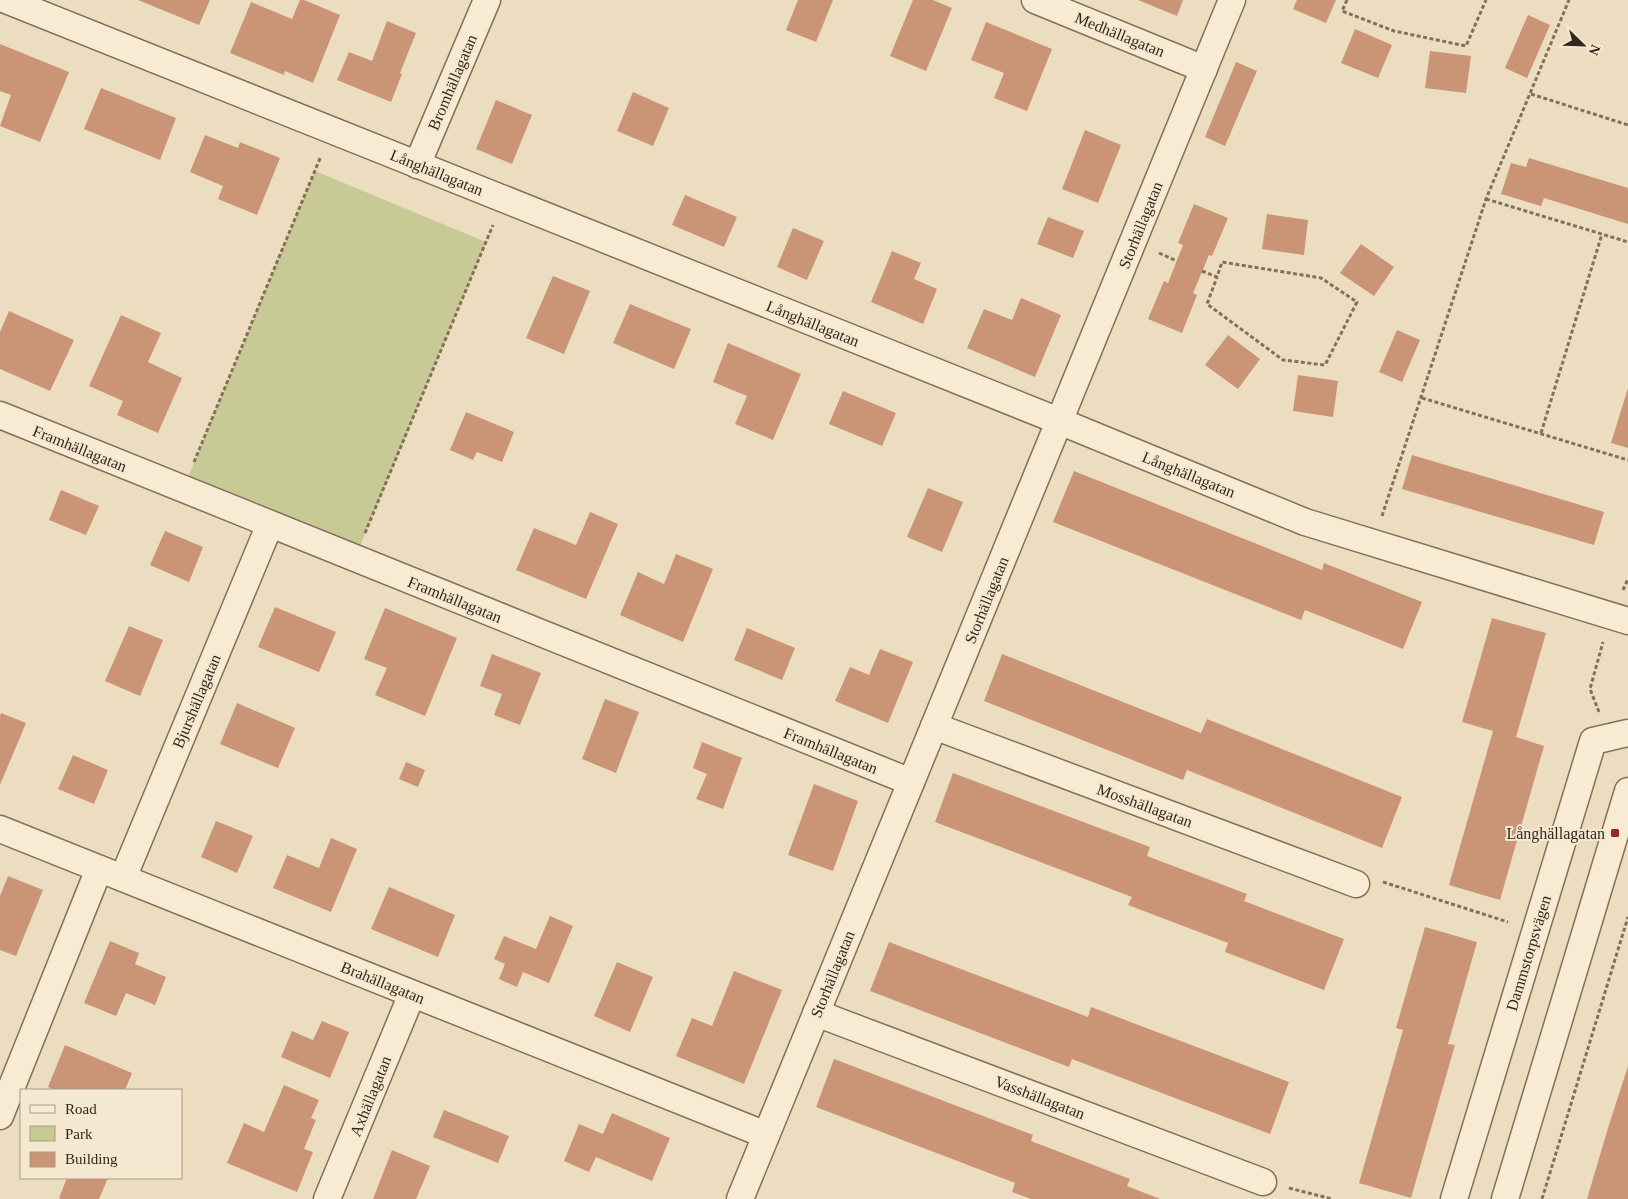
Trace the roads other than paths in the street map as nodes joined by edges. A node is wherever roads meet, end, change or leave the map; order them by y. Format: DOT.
graph roads {
  1 [pos="6,0"];
  2 [pos="487,0"];
  3 [pos="1035,0"];
  4 [pos="1232,0"];
  5 [pos="1204,69"];
  6 [pos="417,164"];
  7 [pos="0,416"];
  8 [pos="1059,421"];
  9 [pos="270,524"];
  10 [pos="1619,618"];
  11 [pos="934,726"];
  12 [pos="1619,735"];
  13 [pos="911,782"];
  14 [pos="1628,791"];
  15 [pos="0,829"];
  16 [pos="99,869"];
  17 [pos="123,878"];
  18 [pos="1356,884"];
  19 [pos="412,994"];
  20 [pos="816,1013"];
  21 [pos="0,1116"];
  22 [pos="766,1135"];
  23 [pos="1263,1182"];
  24 [pos="327,1199"];
  25 [pos="740,1199"];
  26 [pos="1454,1199"];
  27 [pos="1505,1199"];
  1 -- 6 [label="street, Långhällagatan"];
  2 -- 6 [label="street, Bromhällagatan"];
  3 -- 5 [label="street, Medhällagatan"];
  4 -- 5 [label="street, Storhällagatan"];
  5 -- 8 [label="street, Storhällagatan"];
  6 -- 8 [label="street, Långhällagatan"];
  7 -- 9 [label="street, Framhällagatan"];
  8 -- 10 [label="street, Långhällagatan"];
  8 -- 11 [label="street, Storhällagatan"];
  9 -- 13 [label="street, Framhällagatan"];
  9 -- 17 [label="street, Bjurshällagatan"];
  11 -- 13 [label="street, Storhällagatan"];
  11 -- 18 [label="street, Mosshällagatan"];
  12 -- 26 [label="street, Dammstorpsvägen"];
  13 -- 20 [label="street, Storhällagatan"];
  14 -- 27 [label="street"];
  15 -- 16 [label="street, Brahällagatan"];
  16 -- 17 [label="street, Brahällagatan"];
  16 -- 21 [label="street"];
  17 -- 19 [label="street, Brahällagatan"];
  19 -- 22 [label="street, Brahällagatan"];
  19 -- 24 [label="street, Axhällagatan"];
  20 -- 22 [label="street, Storhällagatan"];
  20 -- 23 [label="street, Vasshällagatan"];
  22 -- 25 [label="street, Storhällagatan"];
}
